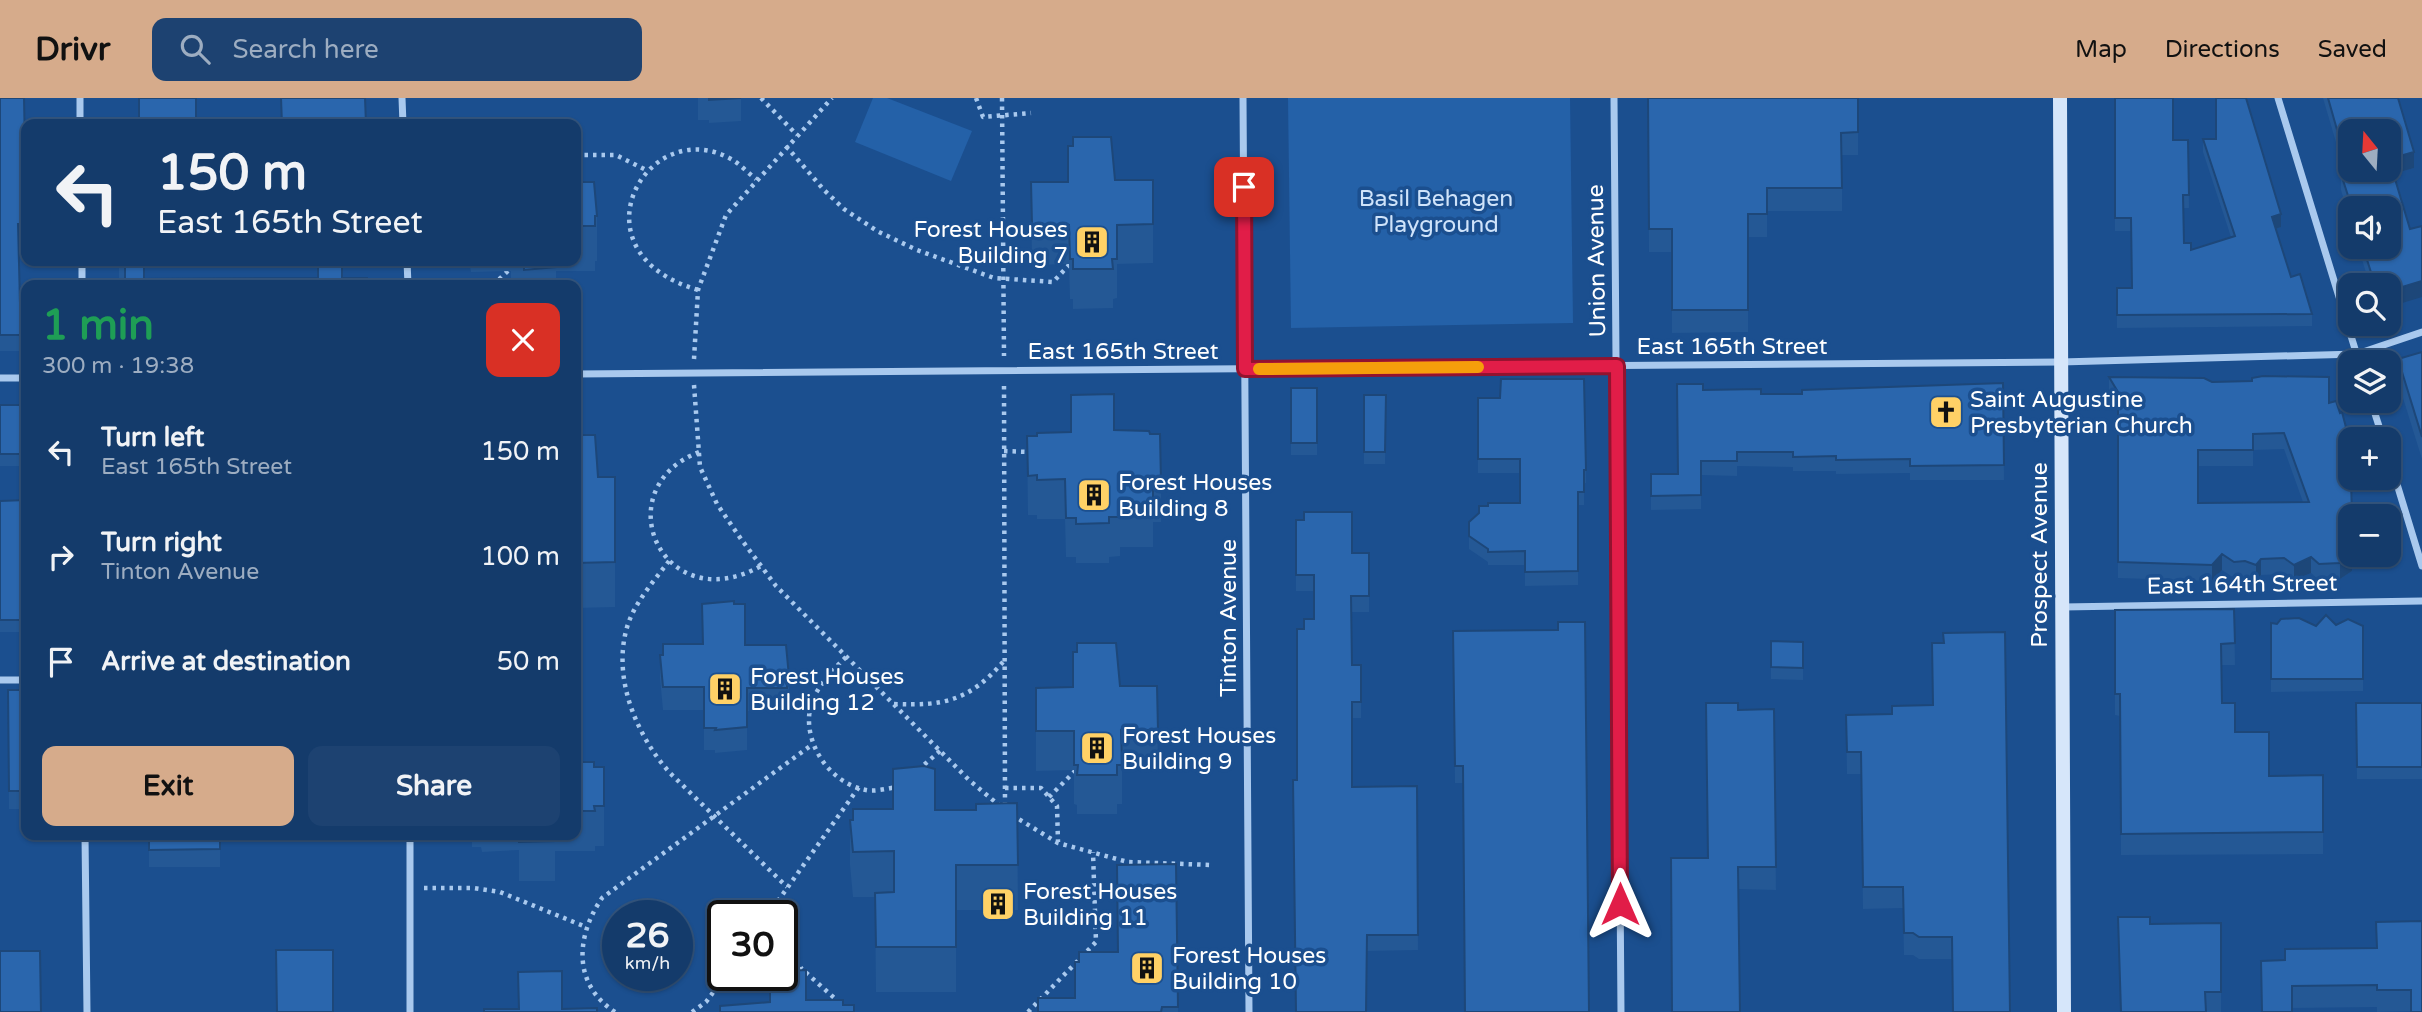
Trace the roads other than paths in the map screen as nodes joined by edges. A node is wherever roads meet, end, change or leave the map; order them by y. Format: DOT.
graph roads {
  1 [pos="80,98"];
  2 [pos="402,98"];
  3 [pos="1243,98"];
  4 [pos="1614,98"];
  5 [pos="2060,98"];
  6 [pos="2278,98"];
  7 [pos="80,119"];
  8 [pos="403,119"];
  9 [pos="2422,332"];
  10 [pos="2356,350"];
  11 [pos="2378,350"];
  12 [pos="2338,358"];
  13 [pos="2061,362"];
  14 [pos="1617,366"];
  15 [pos="1245,369"];
  16 [pos="581,374"];
  17 [pos="0,379"];
  18 [pos="21,379"];
  19 [pos="2399,490"];
  20 [pos="2422,566"];
  21 [pos="2422,601"];
  22 [pos="2063,607"];
  23 [pos="0,680"];
  24 [pos="21,680"];
  25 [pos="85,840"];
  26 [pos="410,840"];
  27 [pos="87,1012"];
  28 [pos="410,1012"];
  29 [pos="1249,1012"];
  30 [pos="1621,1012"];
  31 [pos="2064,1012"];
  1 -- 7 [label="street"];
  2 -- 8 [label="street"];
  3 -- 15 [label="street, Tinton Avenue"];
  4 -- 14 [label="street, Union Avenue"];
  5 -- 13 [label="street, Prospect Avenue"];
  6 -- 10 [label="street"];
  9 -- 11 [label="street, East 165th Street"];
  12 -- 13 [label="street, East 165th Street"];
  13 -- 14 [label="street, East 165th Street"];
  13 -- 22 [label="street, Prospect Avenue"];
  14 -- 15 [label="street, East 165th Street"];
  14 -- 30 [label="street, Union Avenue"];
  15 -- 16 [label="street, East 165th Street"];
  15 -- 29 [label="street, Tinton Avenue"];
  17 -- 18 [label="street"];
  19 -- 20 [label="street"];
  21 -- 22 [label="street, East 164th Street"];
  22 -- 31 [label="street, Prospect Avenue"];
  23 -- 24 [label="street"];
  25 -- 27 [label="street"];
  26 -- 28 [label="street"];
}
